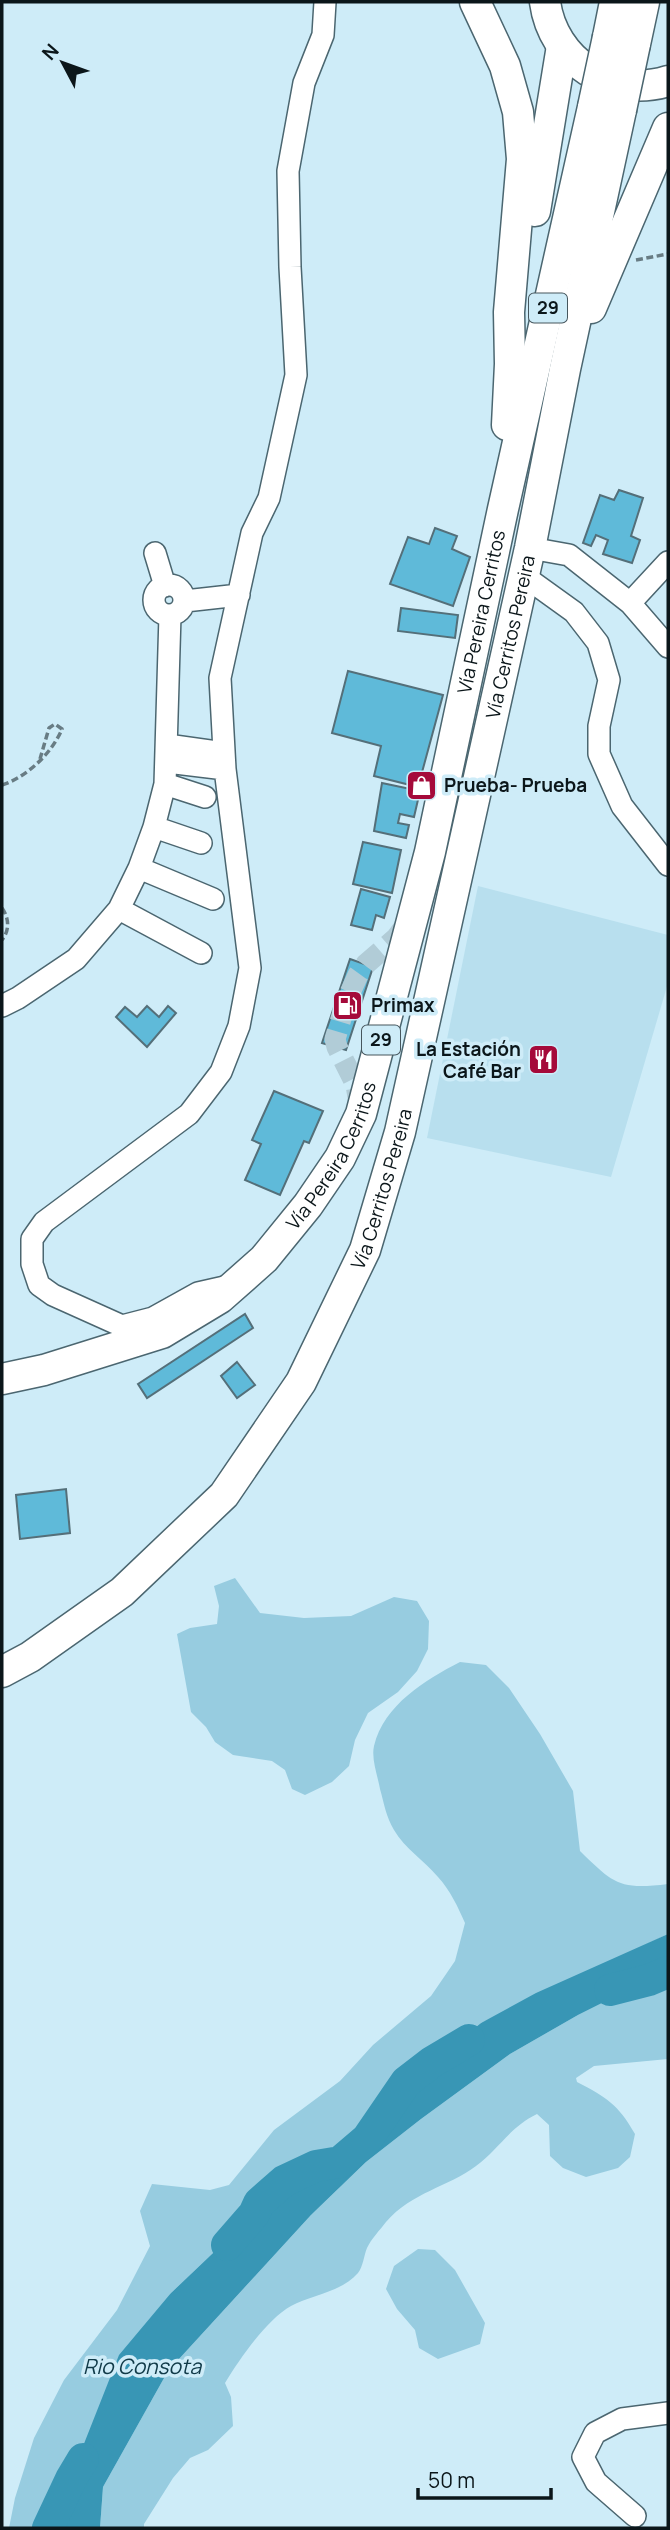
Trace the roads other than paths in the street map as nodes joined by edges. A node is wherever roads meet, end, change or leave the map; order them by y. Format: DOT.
graph roads {
  1 [pos="325,2"];
  2 [pos="475,2"];
  3 [pos="524,2"];
  4 [pos="615,2"];
  5 [pos="644,2"];
  6 [pos="553,24"];
  7 [pos="621,40"];
  8 [pos="668,81"];
  9 [pos="607,108"];
  10 [pos="668,128"];
  11 [pos="668,155"];
  12 [pos="628,228"];
  13 [pos="510,364"];
  14 [pos="565,369"];
  15 [pos="503,509"];
  16 [pos="155,553"];
  17 [pos="527,562"];
  18 [pos="668,562"];
  19 [pos="239,595"];
  20 [pos="630,603"];
  21 [pos="177,608"];
  22 [pos="668,647"];
  23 [pos="167,754"];
  24 [pos="225,761"];
  25 [pos="165,784"];
  26 [pos="205,797"];
  27 [pos="154,827"];
  28 [pos="201,843"];
  29 [pos="668,865"];
  30 [pos="139,868"];
  31 [pos="214,899"];
  32 [pos="119,909"];
  33 [pos="201,953"];
  34 [pos="2,1006"];
  35 [pos="236,1285"];
  36 [pos="2,1379"];
  37 [pos="2,1672"];
  38 [pos="668,2413"];
  39 [pos="635,2516"];
  1 -- 19 [label="street"];
  2 -- 13 [label="highway"];
  3 -- 6 [label="highway"];
  4 -- 7 [label="highway, 29"];
  5 -- 7 [label="highway, 29"];
  6 -- 8 [label="highway"];
  6 -- 13 [label="highway"];
  7 -- 9 [label="highway, 29, bridge"];
  9 -- 14 [label="highway, 29"];
  9 -- 15 [label="highway, 29"];
  10 -- 12 [label="highway"];
  11 -- 12 [label="highway"];
  12 -- 14 [label="highway"];
  13 -- 15 [label="highway"];
  14 -- 17 [label="highway, Vía Cerritos Pereira / 29"];
  15 -- 35 [label="highway, Vía Pereira Cerritos / 29"];
  16 -- 21 [label="street"];
  17 -- 20 [label="street"];
  17 -- 29 [label="street"];
  17 -- 37 [label="highway, Vía Cerritos Pereira / 29"];
  18 -- 20 [label="street"];
  19 -- 21 [label="street"];
  19 -- 24 [label="street"];
  20 -- 22 [label="street"];
  21 -- 23 [label="street"];
  23 -- 24 [label="street"];
  23 -- 25 [label="street"];
  24 -- 35 [label="street"];
  25 -- 26 [label="street"];
  25 -- 27 [label="street"];
  27 -- 28 [label="street"];
  27 -- 30 [label="street"];
  30 -- 31 [label="street"];
  30 -- 32 [label="street"];
  32 -- 33 [label="street"];
  32 -- 34 [label="street"];
  35 -- 36 [label="highway, Vía Pereira Cerritos / 29"];
  38 -- 39 [label="street"];
}
